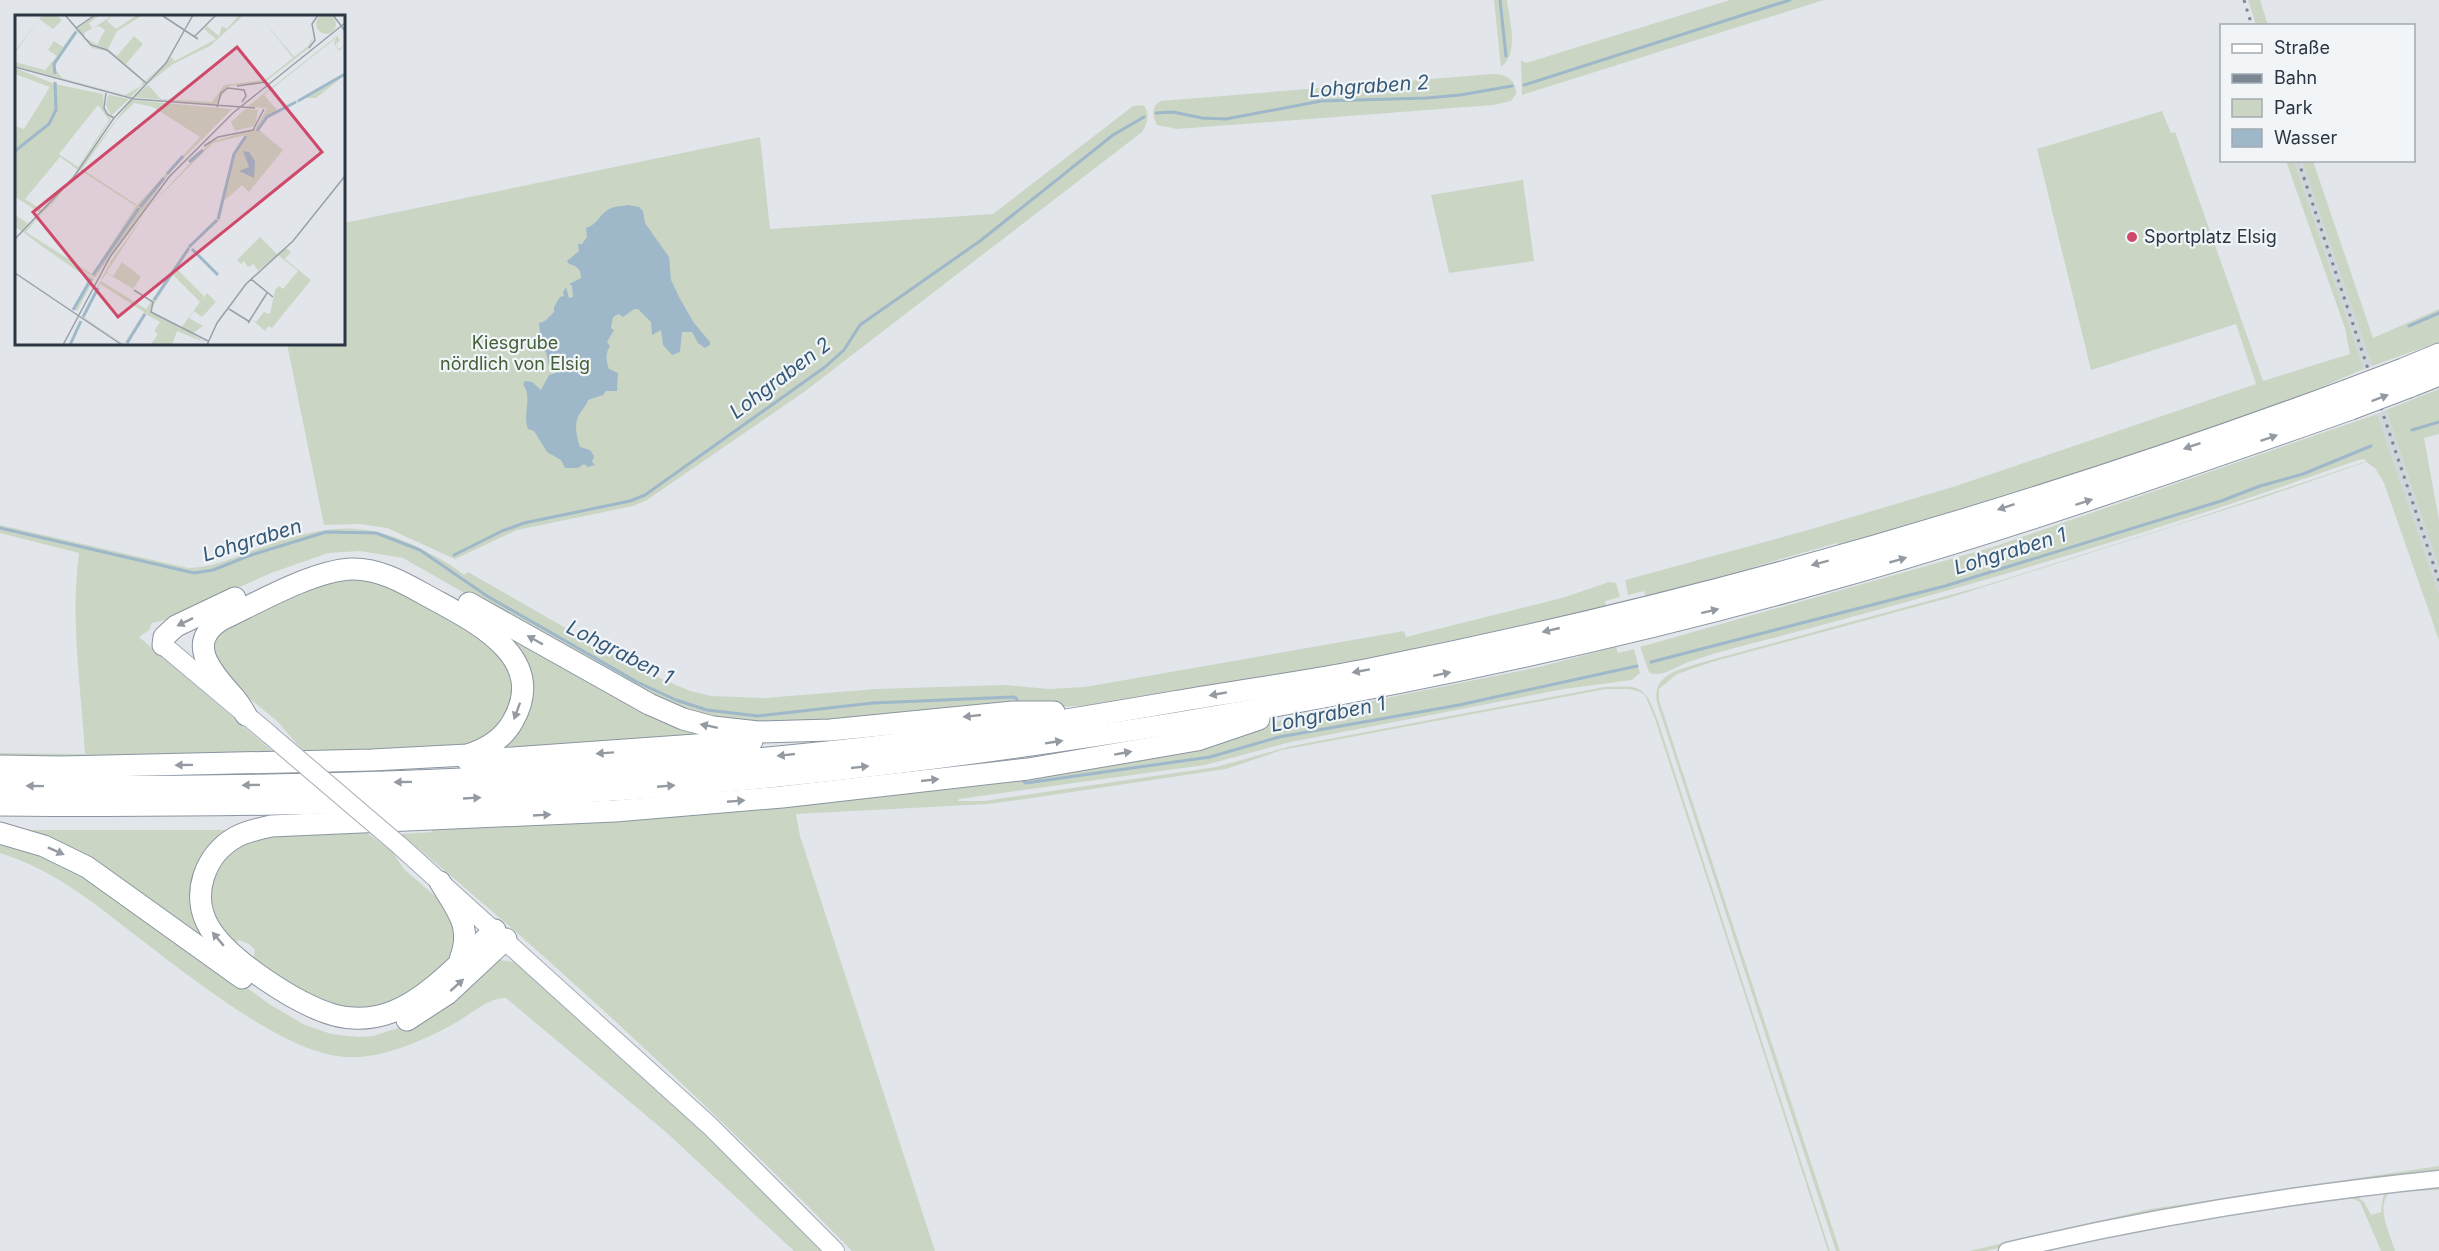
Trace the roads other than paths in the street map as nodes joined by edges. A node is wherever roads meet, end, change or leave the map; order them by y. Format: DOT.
graph roads {
  1 [pos="2439,354"];
  2 [pos="2439,375"];
  3 [pos="2406,378"];
  4 [pos="1611,626"];
  5 [pos="164,645"];
  6 [pos="1323,698"];
  7 [pos="1115,712"];
  8 [pos="246,715"];
  9 [pos="830,730"];
  10 [pos="372,760"];
  11 [pos="0,766"];
  12 [pos="0,786"];
  13 [pos="0,805"];
  14 [pos="108,806"];
  15 [pos="0,817"];
  16 [pos="0,833"];
  17 [pos="440,882"];
  18 [pos="500,934"];
  19 [pos="460,960"];
  20 [pos="2439,1179"];
  21 [pos="835,1251"];
  22 [pos="2007,1251"];
  1 -- 3 [label="highway"];
  2 -- 3 [label="highway"];
  3 -- 4 [label="highway, bridge"];
  6 -- 4 [label="highway, one-way"];
  4 -- 7 [label="highway, one-way"];
  5 -- 8 [label="main road"];
  9 -- 5 [label="highway, one-way"];
  14 -- 6 [label="highway, one-way"];
  19 -- 6 [label="highway, one-way"];
  7 -- 9 [label="highway, one-way"];
  7 -- 12 [label="highway, one-way"];
  8 -- 10 [label="highway, one-way"];
  8 -- 17 [label="main road, bridge"];
  9 -- 10 [label="highway, one-way"];
  10 -- 11 [label="highway, one-way"];
  13 -- 14 [label="highway"];
  14 -- 15 [label="highway"];
  16 -- 18 [label="highway, one-way"];
  17 -- 18 [label="main road"];
  17 -- 19 [label="highway"];
  18 -- 19 [label="highway"];
  18 -- 21 [label="main road"];
  20 -- 22 [label="main road"];
}
